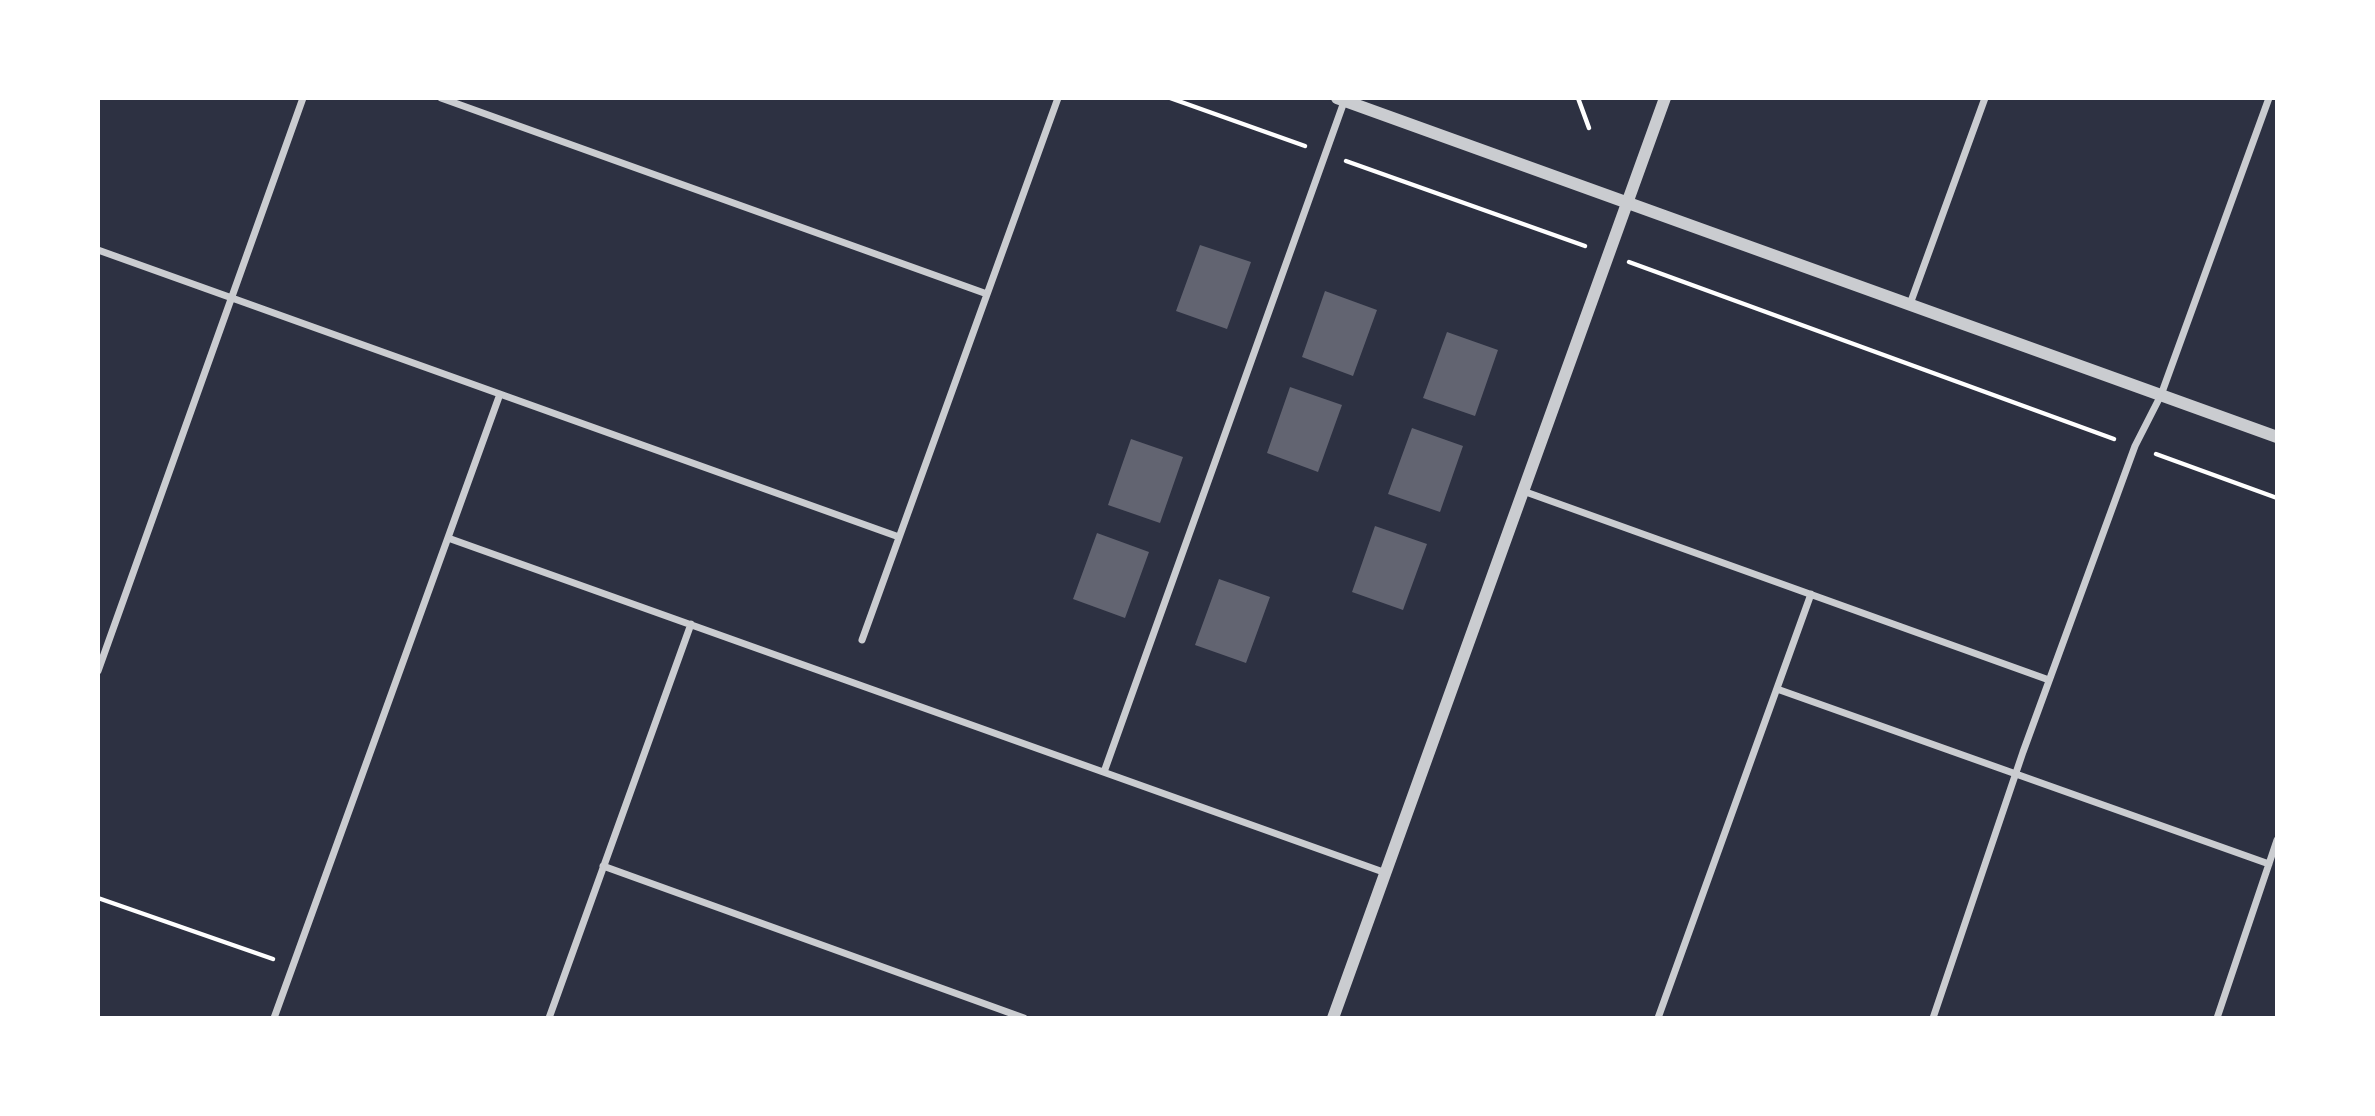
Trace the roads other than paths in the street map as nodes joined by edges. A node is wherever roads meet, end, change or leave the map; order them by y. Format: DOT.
graph roads {
  1 [pos="303,98"];
  2 [pos="441,98"];
  3 [pos="1058,98"];
  4 [pos="1665,98"];
  5 [pos="1985,98"];
  6 [pos="2269,98"];
  7 [pos="1342,99"];
  8 [pos="1627,202"];
  9 [pos="98,250"];
  10 [pos="987,294"];
  11 [pos="232,297"];
  12 [pos="1910,304"];
  13 [pos="500,394"];
  14 [pos="2161,395"];
  15 [pos="2277,437"];
  16 [pos="1523,491"];
  17 [pos="899,537"];
  18 [pos="448,538"];
  19 [pos="1811,594"];
  20 [pos="691,624"];
  21 [pos="862,640"];
  22 [pos="98,671"];
  23 [pos="2049,680"];
  24 [pos="1777,689"];
  25 [pos="1104,772"];
  26 [pos="2018,774"];
  27 [pos="2277,840"];
  28 [pos="2269,864"];
  29 [pos="603,866"];
  30 [pos="1386,873"];
  31 [pos="274,1018"];
  32 [pos="549,1018"];
  33 [pos="1024,1018"];
  34 [pos="1333,1018"];
  35 [pos="1658,1018"];
  36 [pos="1933,1018"];
  37 [pos="2217,1018"];
  1 -- 11 [label="street"];
  2 -- 10 [label="street"];
  3 -- 10 [label="street"];
  4 -- 8 [label="street"];
  5 -- 12 [label="street"];
  6 -- 14 [label="street"];
  7 -- 8 [label="street"];
  7 -- 25 [label="street"];
  8 -- 12 [label="street"];
  8 -- 16 [label="street"];
  9 -- 11 [label="street"];
  10 -- 17 [label="street"];
  11 -- 13 [label="street"];
  11 -- 22 [label="street"];
  12 -- 14 [label="street"];
  13 -- 17 [label="street"];
  13 -- 18 [label="street"];
  14 -- 15 [label="street"];
  14 -- 23 [label="street"];
  16 -- 19 [label="street"];
  16 -- 30 [label="street"];
  17 -- 21 [label="street"];
  18 -- 20 [label="street"];
  18 -- 31 [label="street"];
  19 -- 23 [label="street"];
  19 -- 24 [label="street"];
  20 -- 25 [label="street"];
  20 -- 29 [label="street"];
  23 -- 26 [label="street"];
  24 -- 26 [label="street"];
  24 -- 35 [label="street"];
  25 -- 30 [label="street"];
  26 -- 28 [label="street"];
  26 -- 36 [label="street"];
  27 -- 28 [label="street"];
  28 -- 37 [label="street"];
  29 -- 32 [label="street"];
  29 -- 33 [label="street"];
  30 -- 34 [label="street"];
}
